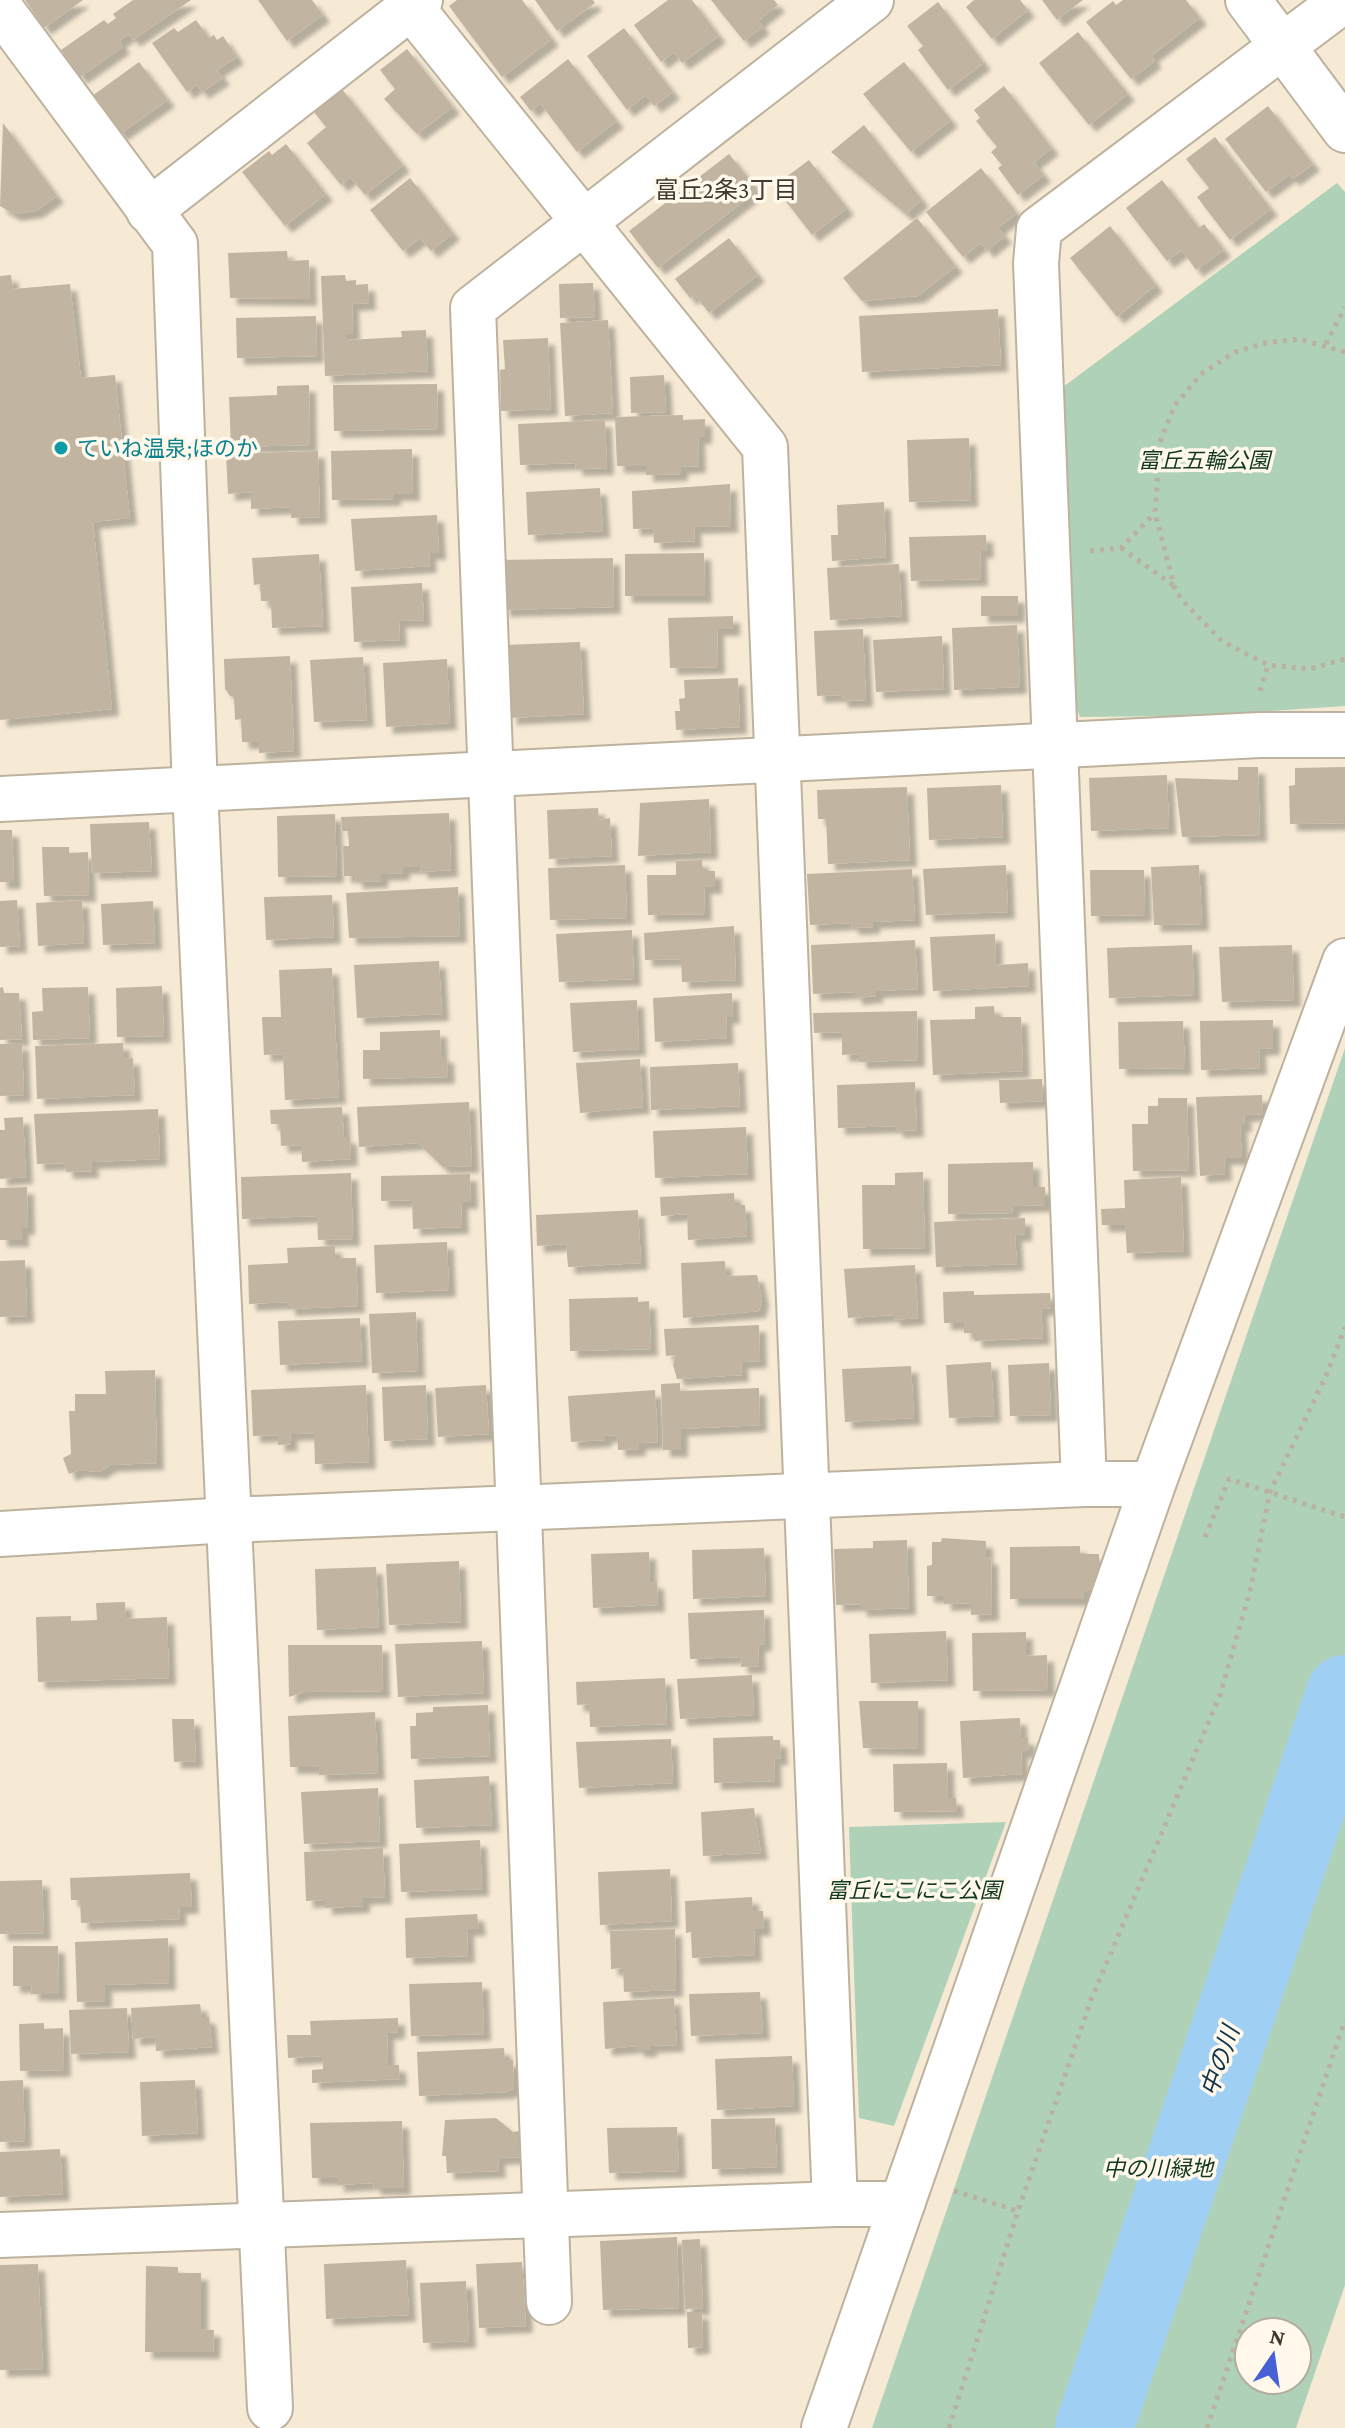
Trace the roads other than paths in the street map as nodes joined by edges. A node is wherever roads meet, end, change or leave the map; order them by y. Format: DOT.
graph roads {
  1 [pos="871,0"];
  2 [pos="1248,0"];
  3 [pos="1344,0"];
  4 [pos="415,4"];
  5 [pos="0,8"];
  6 [pos="1284,46"];
  7 [pos="1345,130"];
  8 [pos="149,211"];
  9 [pos="582,223"];
  10 [pos="1345,735"];
  11 [pos="1055,747"];
  12 [pos="778,761"];
  13 [pos="491,776"];
  14 [pos="195,789"];
  15 [pos="0,799"];
  16 [pos="1345,961"];
  17 [pos="1084,1484"];
  18 [pos="1153,1484"];
  19 [pos="807,1495"];
  20 [pos="520,1506"];
  21 [pos="229,1520"];
  22 [pos="0,1534"];
  23 [pos="835,2204"];
  24 [pos="902,2204"];
  25 [pos="548,2214"];
  26 [pos="262,2225"];
  27 [pos="0,2235"];
  28 [pos="549,2302"];
  29 [pos="270,2408"];
  30 [pos="824,2428"];
  1 -- 9 [label="street"];
  2 -- 6 [label="street"];
  3 -- 6 [label="street"];
  4 -- 8 [label="street"];
  4 -- 9 [label="street"];
  5 -- 8 [label="street"];
  6 -- 7 [label="street"];
  6 -- 11 [label="street"];
  8 -- 14 [label="street"];
  9 -- 12 [label="street"];
  9 -- 13 [label="street"];
  10 -- 11 [label="street"];
  11 -- 12 [label="street"];
  11 -- 17 [label="street"];
  12 -- 13 [label="street"];
  12 -- 19 [label="street"];
  13 -- 14 [label="street"];
  13 -- 20 [label="street"];
  14 -- 15 [label="street"];
  14 -- 21 [label="street"];
  16 -- 18 [label="street"];
  17 -- 18 [label="street"];
  17 -- 19 [label="street"];
  18 -- 24 [label="street"];
  19 -- 20 [label="street"];
  19 -- 23 [label="street"];
  20 -- 21 [label="street"];
  20 -- 25 [label="street"];
  21 -- 22 [label="street"];
  21 -- 26 [label="street"];
  23 -- 24 [label="street"];
  23 -- 25 [label="street"];
  24 -- 30 [label="street"];
  25 -- 26 [label="street"];
  25 -- 28 [label="street"];
  26 -- 27 [label="street"];
  26 -- 29 [label="street"];
}
